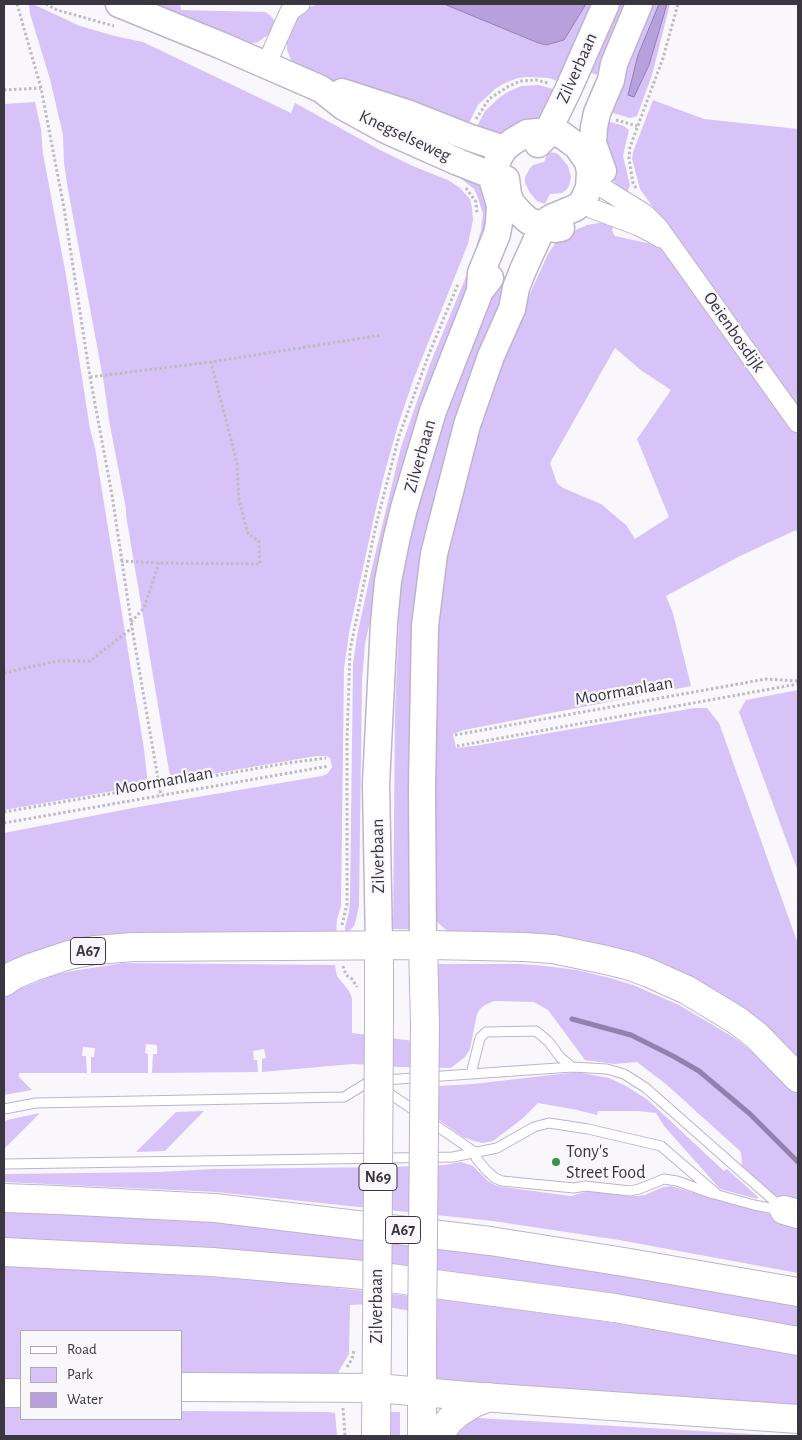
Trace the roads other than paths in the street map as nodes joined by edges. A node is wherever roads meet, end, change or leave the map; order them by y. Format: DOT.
graph roads {
  1 [pos="119,4"];
  2 [pos="300,4"];
  3 [pos="606,4"];
  4 [pos="639,4"];
  5 [pos="266,65"];
  6 [pos="321,89"];
  7 [pos="548,131"];
  8 [pos="585,144"];
  9 [pos="504,149"];
  10 [pos="504,193"];
  11 [pos="595,193"];
  12 [pos="549,228"];
  13 [pos="798,423"];
  14 [pos="423,945"];
  15 [pos="379,946"];
  16 [pos="4,982"];
  17 [pos="572,1067"];
  18 [pos="471,1074"];
  19 [pos="798,1078"];
  20 [pos="370,1081"];
  21 [pos="4,1110"];
  22 [pos="476,1153"];
  23 [pos="4,1164"];
  24 [pos="718,1196"];
  25 [pos="4,1198"];
  26 [pos="791,1212"];
  27 [pos="4,1252"];
  28 [pos="798,1292"];
  29 [pos="798,1341"];
  30 [pos="182,1387"];
  31 [pos="377,1388"];
  32 [pos="422,1392"];
  33 [pos="4,1393"];
  34 [pos="20,1393"];
  35 [pos="490,1397"];
  36 [pos="798,1419"];
  37 [pos="376,1436"];
  38 [pos="422,1436"];
  39 [pos="438,1436"];
  1 -- 5 [label="main road, Knegselseweg"];
  2 -- 5 [label="street"];
  3 -- 7 [label="main road, Zilverbaan"];
  4 -- 8 [label="main road, Zilverbaan"];
  5 -- 6 [label="main road, Knegselseweg"];
  6 -- 9 [label="main road, Knegselseweg"];
  6 -- 10 [label="main road, Knegselseweg"];
  7 -- 8 [label="main road"];
  7 -- 9 [label="main road"];
  7 -- 10 [label="main road"];
  8 -- 11 [label="main road"];
  9 -- 10 [label="main road"];
  10 -- 12 [label="main road, Knegselseweg"];
  10 -- 15 [label="main road, Zilverbaan"];
  11 -- 12 [label="main road"];
  11 -- 13 [label="street, Oeienbosdijk"];
  12 -- 14 [label="main road, Zilverbaan"];
  14 -- 15 [label="main road, A67"];
  14 -- 19 [label="main road, A67"];
  14 -- 32 [label="main road, Zilverbaan, bridge"];
  15 -- 16 [label="main road, A67"];
  15 -- 31 [label="main road, Zilverbaan / N69, bridge"];
  17 -- 18 [label="lane"];
  17 -- 18 [label="lane"];
  17 -- 26 [label="lane"];
  18 -- 20 [label="lane"];
  20 -- 21 [label="lane"];
  20 -- 22 [label="lane"];
  22 -- 23 [label="lane"];
  22 -- 24 [label="lane"];
  22 -- 24 [label="lane"];
  24 -- 26 [label="lane"];
  25 -- 28 [label="main road, A67"];
  27 -- 29 [label="main road"];
  30 -- 31 [label="main road"];
  31 -- 32 [label="main road"];
  31 -- 37 [label="main road, Zilverbaan / N69"];
  32 -- 35 [label="main road"];
  32 -- 38 [label="main road, Zilverbaan"];
  33 -- 34 [label="main road"];
  35 -- 36 [label="main road"];
  35 -- 39 [label="main road"];
}
